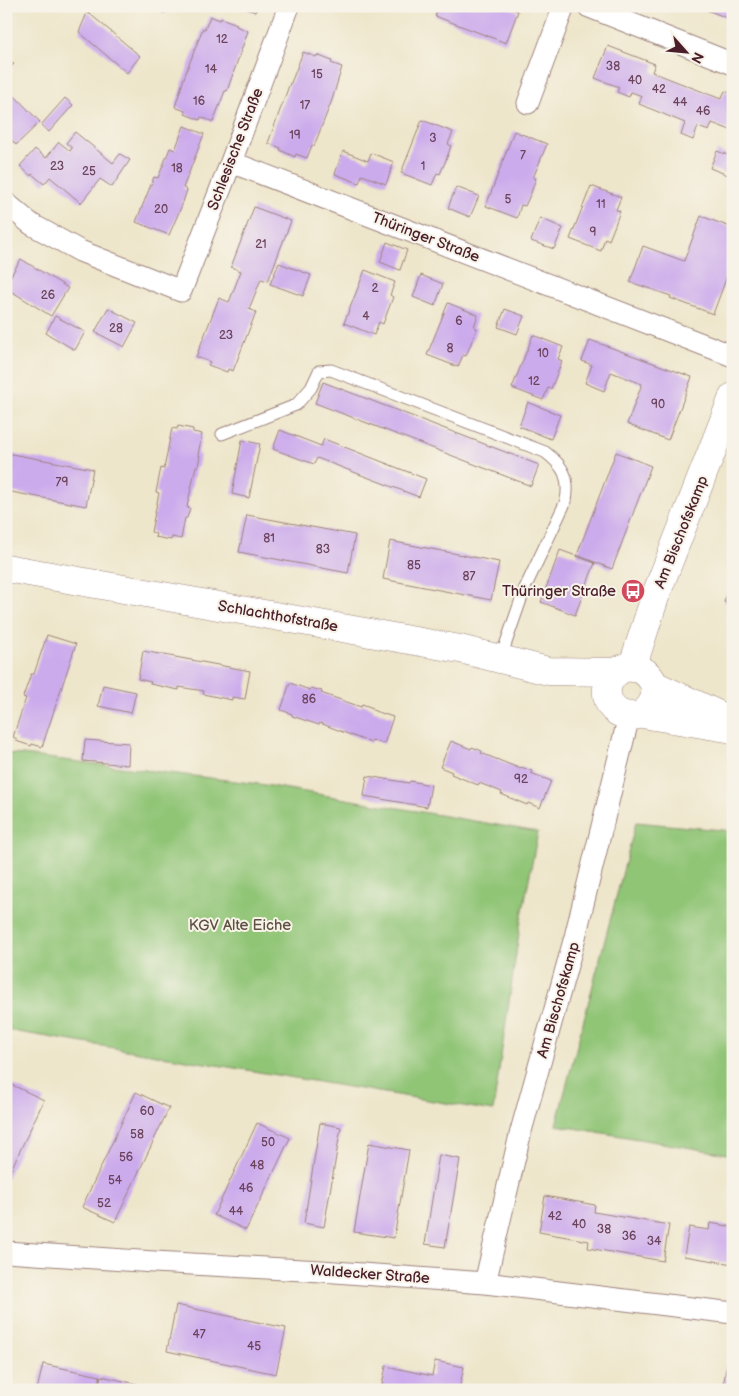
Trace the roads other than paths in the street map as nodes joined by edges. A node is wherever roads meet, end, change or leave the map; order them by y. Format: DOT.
graph roads {
  1 [pos="289,6"];
  2 [pos="564,6"];
  3 [pos="587,6"];
  4 [pos="733,64"];
  5 [pos="528,103"];
  6 [pos="231,162"];
  7 [pos="6,204"];
  8 [pos="733,356"];
  9 [pos="733,397"];
  10 [pos="222,434"];
  11 [pos="6,568"];
  12 [pos="500,660"];
  13 [pos="624,670"];
  14 [pos="548,671"];
  15 [pos="654,686"];
  16 [pos="628,712"];
  17 [pos="733,722"];
  18 [pos="733,730"];
  19 [pos="6,1252"];
  20 [pos="485,1283"];
  21 [pos="733,1312"];
  1 -- 6 [label="street, Schlesische Straße"];
  2 -- 5 [label="street"];
  3 -- 4 [label="street"];
  6 -- 7 [label="street, Schlesische Straße"];
  6 -- 8 [label="street, Thüringer Straße"];
  9 -- 13 [label="street, Am Bischofskamp"];
  10 -- 12 [label="lane"];
  11 -- 12 [label="street, Schlachthofstraße"];
  12 -- 14 [label="street, Schlachthofstraße"];
  13 -- 14 [label="street, Schlachthofstraße"];
  13 -- 15 [label="street"];
  13 -- 16 [label="street"];
  14 -- 16 [label="street, Schlachthofstraße"];
  15 -- 16 [label="street"];
  15 -- 17 [label="street"];
  16 -- 18 [label="street, Schlachthofstraße"];
  16 -- 20 [label="street, Am Bischofskamp"];
  19 -- 20 [label="street, Waldecker Straße"];
  20 -- 21 [label="street, Waldecker Straße"];
}
